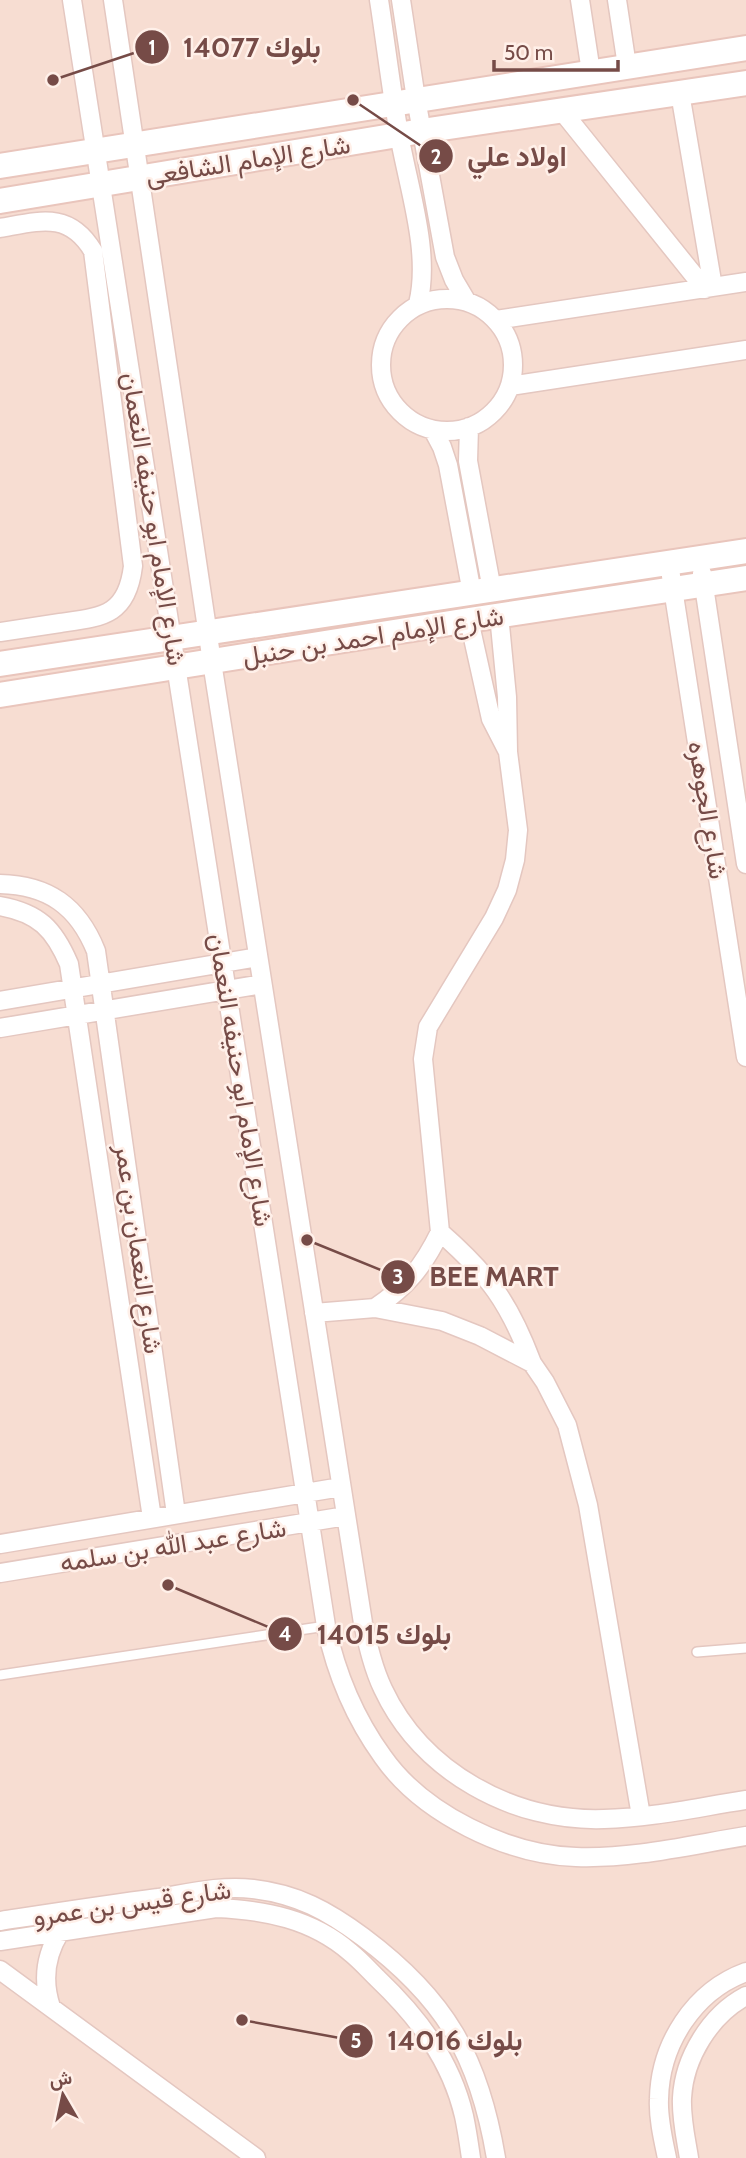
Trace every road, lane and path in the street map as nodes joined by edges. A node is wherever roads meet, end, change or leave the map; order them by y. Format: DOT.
graph roads {
  1 [pos="72,0"];
  2 [pos="113,0"];
  3 [pos="379,0"];
  4 [pos="401,0"];
  5 [pos="580,0"];
  6 [pos="617,0"];
  7 [pos="746,48"];
  8 [pos="627,66"];
  9 [pos="591,72"];
  10 [pos="746,83"];
  11 [pos="680,93"];
  12 [pos="405,100"];
  13 [pos="562,111"];
  14 [pos="410,133"];
  15 [pos="134,145"];
  16 [pos="96,151"];
  17 [pos="0,166"];
  18 [pos="139,178"];
  19 [pos="101,184"];
  20 [pos="0,201"];
  21 [pos="0,228"];
  22 [pos="746,282"];
  23 [pos="709,288"];
  24 [pos="467,302"];
  25 [pos="418,304"];
  26 [pos="496,320"];
  27 [pos="746,350"];
  28 [pos="510,386"];
  29 [pos="468,427"];
  30 [pos="433,430"];
  31 [pos="746,551"];
  32 [pos="700,558"];
  33 [pos="669,563"];
  34 [pos="746,578"];
  35 [pos="704,585"];
  36 [pos="673,589"];
  37 [pos="482,591"];
  38 [pos="499,615"];
  39 [pos="469,620"];
  40 [pos="0,632"];
  41 [pos="207,633"];
  42 [pos="172,638"];
  43 [pos="212,662"];
  44 [pos="0,664"];
  45 [pos="177,668"];
  46 [pos="0,695"];
  47 [pos="508,752"];
  48 [pos="746,864"];
  49 [pos="0,884"];
  50 [pos="0,906"];
  51 [pos="258,957"];
  52 [pos="223,963"];
  53 [pos="102,984"];
  54 [pos="262,984"];
  55 [pos="74,988"];
  56 [pos="227,990"];
  57 [pos="0,1001"];
  58 [pos="106,1010"];
  59 [pos="78,1015"];
  60 [pos="0,1028"];
  61 [pos="746,1057"];
  62 [pos="440,1232"];
  63 [pos="375,1308"];
  64 [pos="314,1313"];
  65 [pos="532,1363"];
  66 [pos="341,1487"];
  67 [pos="305,1493"];
  68 [pos="176,1514"];
  69 [pos="346,1516"];
  70 [pos="152,1518"];
  71 [pos="310,1522"];
  72 [pos="0,1544"];
  73 [pos="0,1573"];
  74 [pos="326,1626"];
  75 [pos="746,1648"];
  76 [pos="698,1652"];
  77 [pos="0,1675"];
  78 [pos="746,1800"];
  79 [pos="640,1816"];
  80 [pos="746,1836"];
  81 [pos="0,1921"];
  82 [pos="60,1932"];
  83 [pos="0,1941"];
  84 [pos="0,1970"];
  85 [pos="746,1972"];
  86 [pos="746,1996"];
  87 [pos="51,2007"];
  88 [pos="691,2157"];
  89 [pos="256,2158"];
  90 [pos="471,2158"];
  91 [pos="496,2158"];
  92 [pos="667,2158"];
  1 -- 16 [label="street, شارع الإمام ابو حنيفه النعمان"];
  2 -- 15 [label="street, شارع الإمام ابو حنيفه النعمان"];
  3 -- 12 [label="street"];
  4 -- 12 [label="street"];
  5 -- 9 [label="street"];
  6 -- 8 [label="street"];
  7 -- 8 [label="street, شارع الإمام الشافعى"];
  8 -- 9 [label="street, شارع الإمام الشافعى"];
  9 -- 12 [label="street, شارع الإمام الشافعى"];
  10 -- 11 [label="street, شارع الإمام الشافعى"];
  11 -- 13 [label="street, شارع الإمام الشافعى"];
  11 -- 23 [label="street"];
  12 -- 14 [label="street"];
  12 -- 15 [label="street, شارع الإمام الشافعى"];
  13 -- 14 [label="street, شارع الإمام الشافعى"];
  13 -- 23 [label="street"];
  14 -- 18 [label="street, شارع الإمام الشافعى"];
  14 -- 24 [label="street"];
  14 -- 25 [label="street"];
  15 -- 16 [label="street, شارع الإمام الشافعى"];
  15 -- 18 [label="street, شارع الإمام ابو حنيفه النعمان"];
  16 -- 17 [label="street, شارع الإمام الشافعى"];
  16 -- 19 [label="street, شارع الإمام ابو حنيفه النعمان"];
  18 -- 19 [label="street, شارع الإمام الشافعى"];
  18 -- 41 [label="street, شارع الإمام ابو حنيفه النعمان"];
  19 -- 20 [label="street, شارع الإمام الشافعى"];
  19 -- 42 [label="street, شارع الإمام ابو حنيفه النعمان"];
  21 -- 40 [label="street"];
  22 -- 23 [label="street"];
  23 -- 26 [label="street"];
  24 -- 25 [label="street"];
  24 -- 26 [label="street"];
  25 -- 30 [label="street"];
  26 -- 28 [label="street"];
  27 -- 28 [label="street"];
  28 -- 29 [label="street"];
  29 -- 30 [label="street"];
  29 -- 37 [label="street"];
  30 -- 37 [label="street"];
  31 -- 32 [label="street, شارع الإمام احمد بن حنبل"];
  32 -- 33 [label="street, شارع الإمام احمد بن حنبل"];
  32 -- 35 [label="street, شارع الجوهره"];
  33 -- 36 [label="street, شارع الجوهره"];
  33 -- 37 [label="street, شارع الإمام احمد بن حنبل"];
  34 -- 35 [label="street, شارع الإمام احمد بن حنبل"];
  35 -- 36 [label="street, شارع الإمام احمد بن حنبل"];
  35 -- 48 [label="street, شارع الجوهره"];
  36 -- 38 [label="street, شارع الإمام احمد بن حنبل"];
  36 -- 61 [label="street, شارع الجوهره"];
  37 -- 41 [label="street, شارع الإمام احمد بن حنبل"];
  38 -- 39 [label="street, شارع الإمام احمد بن حنبل"];
  38 -- 47 [label="street"];
  39 -- 43 [label="street, شارع الإمام احمد بن حنبل"];
  39 -- 47 [label="street"];
  41 -- 42 [label="street, شارع الإمام احمد بن حنبل"];
  41 -- 43 [label="street, شارع الإمام ابو حنيفه النعمان"];
  42 -- 44 [label="street, شارع الإمام احمد بن حنبل"];
  42 -- 45 [label="street, شارع الإمام ابو حنيفه النعمان"];
  43 -- 45 [label="street, شارع الإمام احمد بن حنبل"];
  43 -- 51 [label="street, شارع الإمام ابو حنيفه النعمان"];
  45 -- 46 [label="street, شارع الإمام احمد بن حنبل"];
  45 -- 52 [label="street, شارع الإمام ابو حنيفه النعمان"];
  47 -- 62 [label="street"];
  49 -- 53 [label="street, شارع النعمان بن عمر"];
  50 -- 55 [label="street, شارع النعمان بن عمر"];
  51 -- 52 [label="street"];
  51 -- 54 [label="street, شارع الإمام ابو حنيفه النعمان"];
  52 -- 53 [label="street"];
  52 -- 56 [label="street, شارع الإمام ابو حنيفه النعمان"];
  53 -- 55 [label="street"];
  53 -- 58 [label="street, شارع النعمان بن عمر"];
  54 -- 56 [label="street"];
  54 -- 64 [label="street, شارع الإمام ابو حنيفه النعمان"];
  55 -- 57 [label="street"];
  55 -- 59 [label="street, شارع النعمان بن عمر"];
  56 -- 58 [label="street"];
  56 -- 67 [label="street, شارع الإمام ابو حنيفه النعمان"];
  58 -- 59 [label="street"];
  58 -- 68 [label="street, شارع النعمان بن عمر"];
  59 -- 60 [label="street"];
  59 -- 70 [label="street, شارع النعمان بن عمر"];
  62 -- 63 [label="street"];
  62 -- 65 [label="street"];
  63 -- 64 [label="street"];
  63 -- 65 [label="street"];
  64 -- 66 [label="street, شارع الإمام ابو حنيفه النعمان"];
  65 -- 79 [label="street"];
  66 -- 67 [label="street, شارع عبد الله بن سلمه"];
  66 -- 69 [label="street, شارع الإمام ابو حنيفه النعمان"];
  67 -- 68 [label="street, شارع عبد الله بن سلمه"];
  67 -- 71 [label="street, شارع الإمام ابو حنيفه النعمان"];
  68 -- 70 [label="street, شارع عبد الله بن سلمه"];
  69 -- 71 [label="street, شارع عبد الله بن سلمه"];
  69 -- 79 [label="street, شارع الإمام ابو حنيفه النعمان"];
  70 -- 72 [label="street, شارع عبد الله بن سلمه"];
  71 -- 73 [label="street, شارع عبد الله بن سلمه"];
  71 -- 74 [label="street, شارع الإمام ابو حنيفه النعمان"];
  74 -- 77 [label="lane"];
  74 -- 80 [label="street, شارع الإمام ابو حنيفه النعمان"];
  75 -- 76 [label="lane"];
  78 -- 79 [label="street, شارع الإمام ابو حنيفه النعمان"];
  81 -- 91 [label="street, شارع قيس بن عمرو"];
  82 -- 83 [label="street, شارع قيس بن عمرو"];
  82 -- 87 [label="street"];
  82 -- 90 [label="street, شارع قيس بن عمرو"];
  84 -- 87 [label="street"];
  85 -- 92 [label="street"];
  86 -- 88 [label="street"];
  87 -- 89 [label="street"];
  88 -- 92 [label="street"];
}
